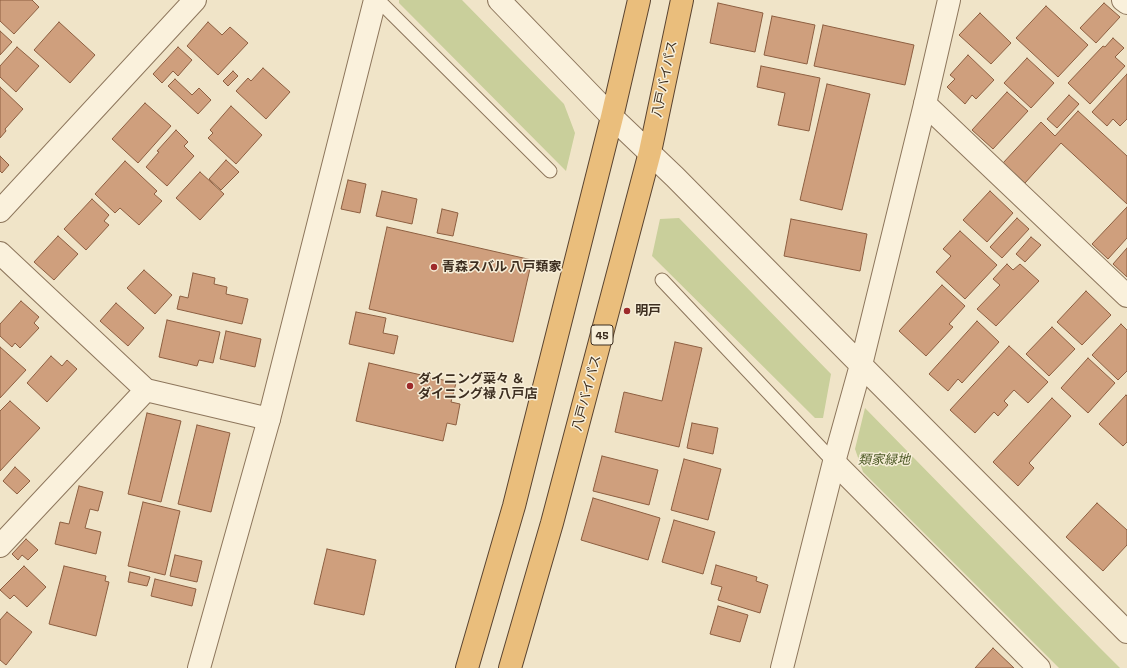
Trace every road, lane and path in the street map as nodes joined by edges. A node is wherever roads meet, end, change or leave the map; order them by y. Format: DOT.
graph roads {
  1 [pos="195,0"];
  2 [pos="377,0"];
  3 [pos="499,0"];
  4 [pos="638,0"];
  5 [pos="682,0"];
  6 [pos="949,0"];
  7 [pos="1123,0"];
  8 [pos="1127,3"];
  9 [pos="925,104"];
  10 [pos="612,117"];
  11 [pos="650,152"];
  12 [pos="550,171"];
  13 [pos="0,211"];
  14 [pos="0,253"];
  15 [pos="662,280"];
  16 [pos="1127,296"];
  17 [pos="861,365"];
  18 [pos="146,390"];
  19 [pos="269,419"];
  20 [pos="834,462"];
  21 [pos="0,546"];
  22 [pos="1125,625"];
  23 [pos="199,668"];
  24 [pos="467,668"];
  25 [pos="510,668"];
  26 [pos="782,668"];
  27 [pos="1039,668"];
  1 -- 13 [label="street"];
  2 -- 12 [label="lane"];
  2 -- 19 [label="street"];
  3 -- 10 [label="street"];
  4 -- 10 [label="highway"];
  5 -- 11 [label="highway, 八戸バイパス / 45"];
  6 -- 9 [label="street"];
  7 -- 8 [label="street"];
  9 -- 16 [label="street"];
  9 -- 17 [label="street"];
  10 -- 11 [label="street"];
  10 -- 24 [label="highway"];
  11 -- 17 [label="street"];
  11 -- 25 [label="highway, 八戸バイパス / 45"];
  14 -- 18 [label="street"];
  15 -- 20 [label="lane"];
  17 -- 20 [label="street"];
  17 -- 22 [label="street"];
  18 -- 19 [label="street"];
  18 -- 21 [label="street"];
  19 -- 23 [label="street"];
  20 -- 26 [label="street"];
  20 -- 27 [label="street"];
}
